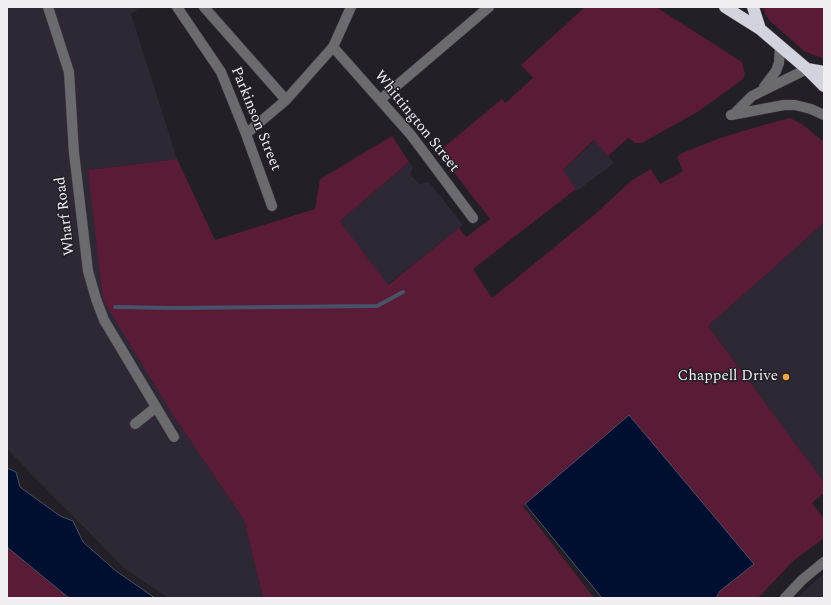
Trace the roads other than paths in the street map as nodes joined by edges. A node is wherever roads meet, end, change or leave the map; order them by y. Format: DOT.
graph roads {
  1 [pos="48,7"];
  2 [pos="177,7"];
  3 [pos="204,7"];
  4 [pos="351,7"];
  5 [pos="489,7"];
  6 [pos="725,7"];
  7 [pos="753,7"];
  8 [pos="760,29"];
  9 [pos="780,46"];
  10 [pos="333,47"];
  11 [pos="807,69"];
  12 [pos="824,72"];
  13 [pos="824,86"];
  14 [pos="761,90"];
  15 [pos="381,99"];
  16 [pos="286,100"];
  17 [pos="824,115"];
  18 [pos="246,134"];
  19 [pos="272,206"];
  20 [pos="473,218"];
  21 [pos="155,408"];
  22 [pos="135,424"];
  23 [pos="174,437"];
  24 [pos="824,562"];
  25 [pos="785,598"];
  1 -- 21 [label="street, Wharf Road"];
  2 -- 18 [label="street, Parkinson Street"];
  3 -- 16 [label="street, Parkinson Street"];
  4 -- 10 [label="street"];
  5 -- 15 [label="street"];
  6 -- 8 [label="highway"];
  7 -- 8 [label="highway"];
  8 -- 9 [label="highway"];
  9 -- 11 [label="highway"];
  9 -- 14 [label="street"];
  10 -- 15 [label="street, Whittington Street"];
  10 -- 16 [label="street"];
  11 -- 12 [label="highway"];
  11 -- 13 [label="highway"];
  11 -- 14 [label="street"];
  14 -- 17 [label="street"];
  15 -- 20 [label="street, Whittington Street"];
  16 -- 18 [label="street"];
  18 -- 19 [label="street, Parkinson Street"];
  21 -- 22 [label="street"];
  21 -- 23 [label="street, Wharf Road"];
  24 -- 25 [label="street"];
}
